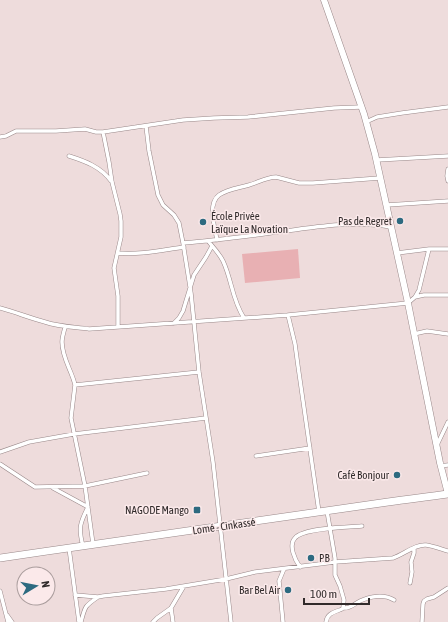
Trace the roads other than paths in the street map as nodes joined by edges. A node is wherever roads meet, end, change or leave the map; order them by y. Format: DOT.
graph roads {
  1 [pos="324,0"];
  2 [pos="361,107"];
  3 [pos="448,107"];
  4 [pos="366,122"];
  5 [pos="146,126"];
  6 [pos="103,132"];
  7 [pos="0,136"];
  8 [pos="69,156"];
  9 [pos="448,156"];
  10 [pos="377,160"];
  11 [pos="448,169"];
  12 [pos="380,178"];
  13 [pos="448,181"];
  14 [pos="112,182"];
  15 [pos="448,201"];
  16 [pos="386,205"];
  17 [pos="391,227"];
  18 [pos="217,240"];
  19 [pos="208,241"];
  20 [pos="183,245"];
  21 [pos="212,246"];
  22 [pos="448,248"];
  23 [pos="429,249"];
  24 [pos="118,253"];
  25 [pos="397,253"];
  26 [pos="190,285"];
  27 [pos="448,295"];
  28 [pos="416,297"];
  29 [pos="408,303"];
  30 [pos="0,308"];
  31 [pos="288,315"];
  32 [pos="244,318"];
  33 [pos="194,321"];
  34 [pos="174,323"];
  35 [pos="118,326"];
  36 [pos="65,327"];
  37 [pos="414,334"];
  38 [pos="448,334"];
  39 [pos="200,372"];
  40 [pos="75,385"];
  41 [pos="206,418"];
  42 [pos="448,422"];
  43 [pos="74,434"];
  44 [pos="436,447"];
  45 [pos="310,448"];
  46 [pos="0,452"];
  47 [pos="256,456"];
  48 [pos="0,464"];
  49 [pos="448,464"];
  50 [pos="440,466"];
  51 [pos="147,473"];
  52 [pos="85,486"];
  53 [pos="52,487"];
  54 [pos="448,495"];
  55 [pos="88,507"];
  56 [pos="327,511"];
  57 [pos="319,512"];
  58 [pos="221,526"];
  59 [pos="362,526"];
  60 [pos="330,528"];
  61 [pos="93,544"];
  62 [pos="83,546"];
  63 [pos="69,548"];
  64 [pos="414,548"];
  65 [pos="448,551"];
  66 [pos="0,558"];
  67 [pos="334,562"];
  68 [pos="300,567"];
  69 [pos="284,569"];
  70 [pos="226,579"];
  71 [pos="410,583"];
  72 [pos="184,586"];
  73 [pos="448,588"];
  74 [pos="0,591"];
  75 [pos="75,595"];
  76 [pos="98,597"];
  77 [pos="394,600"];
  78 [pos="171,608"];
  79 [pos="343,608"];
  80 [pos="6,614"];
  81 [pos="8,622"];
  82 [pos="12,622"];
  83 [pos="80,622"];
  84 [pos="153,622"];
  85 [pos="173,622"];
  86 [pos="231,622"];
  87 [pos="283,622"];
  88 [pos="326,622"];
  89 [pos="422,622"];
  1 -- 2 [label="main road"];
  2 -- 4 [label="main road"];
  2 -- 5 [label="street"];
  3 -- 4 [label="street"];
  4 -- 10 [label="main road"];
  5 -- 6 [label="street"];
  5 -- 20 [label="street"];
  6 -- 7 [label="street"];
  6 -- 14 [label="street"];
  8 -- 14 [label="street"];
  9 -- 10 [label="street"];
  10 -- 12 [label="main road"];
  11 -- 13 [label="street"];
  12 -- 16 [label="main road"];
  12 -- 18 [label="street"];
  14 -- 24 [label="street"];
  15 -- 16 [label="street"];
  16 -- 17 [label="main road"];
  17 -- 18 [label="street"];
  17 -- 25 [label="main road"];
  18 -- 19 [label="street"];
  19 -- 20 [label="street"];
  19 -- 21 [label="street"];
  20 -- 24 [label="street"];
  20 -- 26 [label="street"];
  21 -- 26 [label="street"];
  21 -- 32 [label="street"];
  22 -- 23 [label="street"];
  23 -- 25 [label="street"];
  23 -- 28 [label="street"];
  24 -- 35 [label="street"];
  25 -- 29 [label="main road"];
  26 -- 33 [label="street"];
  26 -- 34 [label="street"];
  27 -- 28 [label="street"];
  28 -- 29 [label="street"];
  29 -- 31 [label="street"];
  29 -- 37 [label="main road"];
  30 -- 36 [label="street"];
  31 -- 32 [label="street"];
  31 -- 45 [label="street"];
  32 -- 33 [label="street"];
  33 -- 34 [label="street"];
  33 -- 39 [label="street"];
  34 -- 35 [label="street"];
  35 -- 36 [label="street"];
  36 -- 40 [label="street"];
  37 -- 38 [label="street"];
  37 -- 44 [label="main road"];
  39 -- 40 [label="street"];
  39 -- 41 [label="street"];
  40 -- 43 [label="street"];
  41 -- 43 [label="street"];
  41 -- 58 [label="street"];
  42 -- 44 [label="street"];
  43 -- 46 [label="street"];
  43 -- 52 [label="street"];
  44 -- 50 [label="main road"];
  45 -- 47 [label="street"];
  45 -- 57 [label="street"];
  48 -- 53 [label="street"];
  49 -- 50 [label="street"];
  50 -- 54 [label="main road"];
  51 -- 52 [label="street"];
  52 -- 53 [label="street"];
  52 -- 55 [label="street"];
  53 -- 55 [label="street"];
  54 -- 56 [label="highway, Lomé - Cinkassé"];
  55 -- 61 [label="street"];
  55 -- 62 [label="street"];
  56 -- 57 [label="highway, Lomé - Cinkassé"];
  56 -- 60 [label="street"];
  57 -- 58 [label="highway, Lomé - Cinkassé"];
  58 -- 61 [label="highway, Lomé - Cinkassé"];
  58 -- 70 [label="street"];
  59 -- 60 [label="street"];
  60 -- 67 [label="street"];
  60 -- 68 [label="street"];
  61 -- 62 [label="highway, Lomé - Cinkassé"];
  62 -- 63 [label="highway, Lomé - Cinkassé"];
  63 -- 66 [label="highway, Lomé - Cinkassé"];
  63 -- 75 [label="street"];
  64 -- 65 [label="street"];
  64 -- 67 [label="street"];
  64 -- 71 [label="street"];
  67 -- 68 [label="street"];
  67 -- 79 [label="street"];
  68 -- 69 [label="street"];
  69 -- 70 [label="street"];
  69 -- 87 [label="street"];
  70 -- 72 [label="street"];
  70 -- 86 [label="street"];
  72 -- 76 [label="street"];
  72 -- 78 [label="street"];
  73 -- 89 [label="street"];
  74 -- 80 [label="street"];
  75 -- 76 [label="street"];
  75 -- 83 [label="street"];
  76 -- 83 [label="street"];
  77 -- 79 [label="street"];
  78 -- 84 [label="street"];
  78 -- 85 [label="street"];
  79 -- 88 [label="street"];
  80 -- 81 [label="street"];
  80 -- 82 [label="street"];
}
